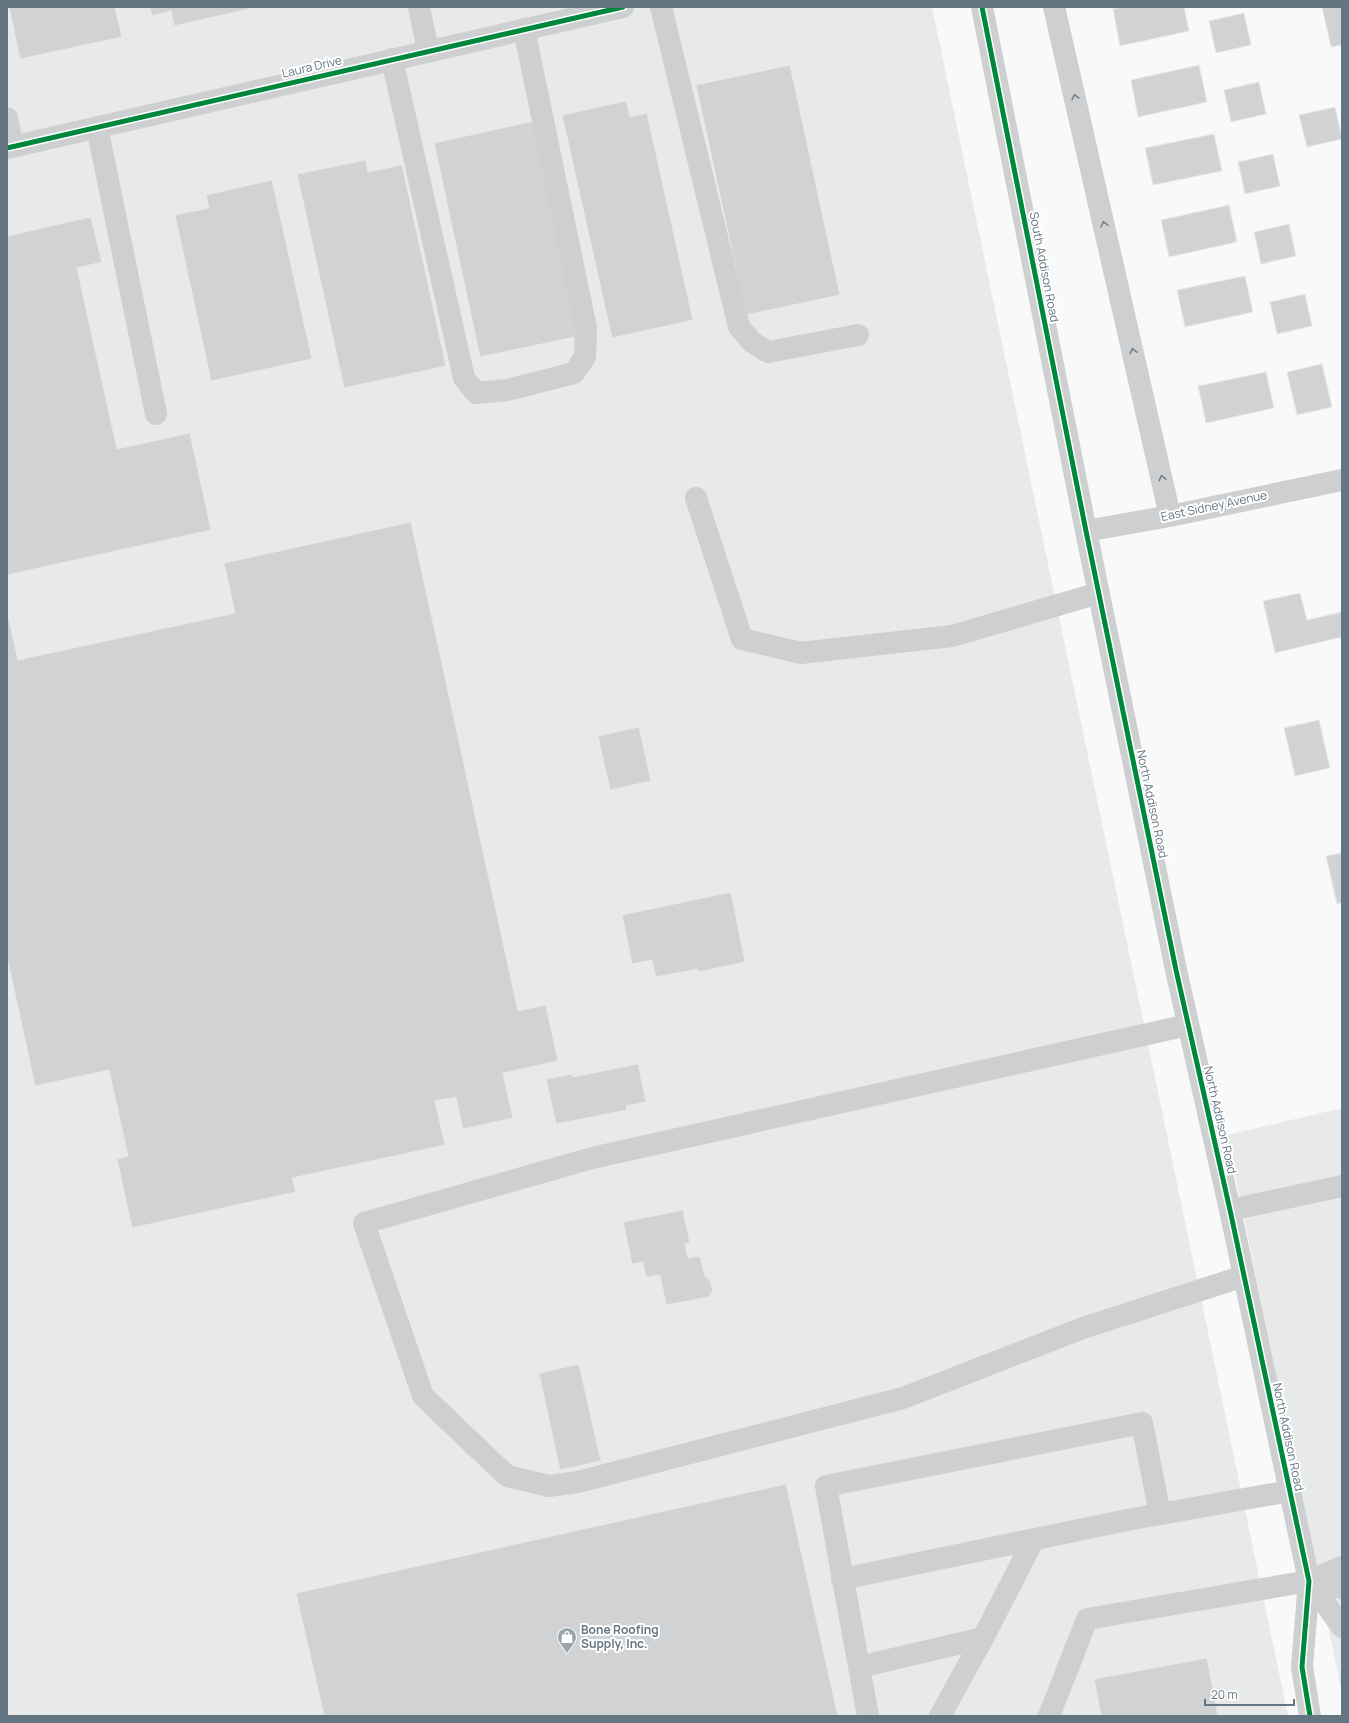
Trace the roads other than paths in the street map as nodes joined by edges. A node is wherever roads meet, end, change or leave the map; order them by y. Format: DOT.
graph roads {
  1 [pos="418,7"];
  2 [pos="623,7"];
  3 [pos="661,7"];
  4 [pos="982,7"];
  5 [pos="1054,7"];
  6 [pos="524,29"];
  7 [pos="428,50"];
  8 [pos="392,59"];
  9 [pos="7,118"];
  10 [pos="97,127"];
  11 [pos="10,148"];
  12 [pos="858,335"];
  13 [pos="156,414"];
  14 [pos="1342,480"];
  15 [pos="696,498"];
  16 [pos="1170,516"];
  17 [pos="1086,531"];
  18 [pos="1099,593"];
  19 [pos="1188,1025"];
  20 [pos="1342,1186"];
  21 [pos="1230,1210"];
  22 [pos="1244,1276"];
  23 [pos="1290,1491"];
  24 [pos="1160,1514"];
  25 [pos="1034,1539"];
  26 [pos="1342,1567"];
  27 [pos="842,1579"];
  28 [pos="1309,1581"];
  29 [pos="1342,1588"];
  30 [pos="1342,1627"];
  31 [pos="983,1638"];
  32 [pos="859,1667"];
  33 [pos="868,1716"];
  34 [pos="940,1716"];
  35 [pos="1049,1716"];
  36 [pos="1310,1716"];
  1 -- 7 [label="street"];
  2 -- 6 [label="street, Laura Drive"];
  3 -- 12 [label="street"];
  4 -- 17 [label="street, South Addison Road"];
  16 -- 5 [label="street, one-way"];
  6 -- 7 [label="street, Laura Drive"];
  6 -- 8 [label="street"];
  7 -- 8 [label="street, Laura Drive"];
  8 -- 10 [label="street, Laura Drive"];
  9 -- 11 [label="street"];
  10 -- 11 [label="street, Laura Drive"];
  10 -- 13 [label="street"];
  14 -- 16 [label="street, East Sidney Avenue"];
  15 -- 18 [label="street"];
  16 -- 17 [label="street, East Sidney Avenue"];
  17 -- 18 [label="street, North Addison Road"];
  18 -- 19 [label="street, North Addison Road"];
  19 -- 21 [label="street, North Addison Road"];
  19 -- 22 [label="street"];
  20 -- 21 [label="street"];
  21 -- 22 [label="street, North Addison Road"];
  22 -- 23 [label="street, North Addison Road"];
  23 -- 24 [label="street"];
  23 -- 28 [label="street, North Addison Road"];
  24 -- 25 [label="street"];
  24 -- 27 [label="street"];
  25 -- 27 [label="street"];
  25 -- 31 [label="street"];
  26 -- 28 [label="street"];
  27 -- 32 [label="street"];
  28 -- 29 [label="street"];
  28 -- 30 [label="street, North Addison Road"];
  28 -- 35 [label="street"];
  28 -- 36 [label="street, North Addison Road"];
  31 -- 32 [label="street"];
  31 -- 34 [label="street"];
  32 -- 33 [label="street"];
}
